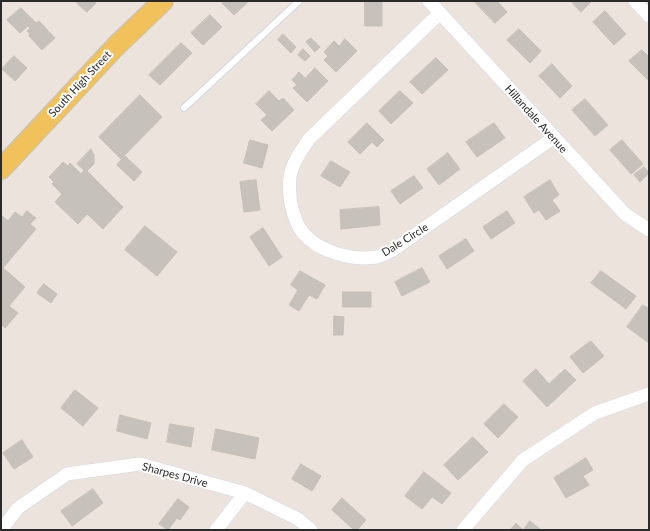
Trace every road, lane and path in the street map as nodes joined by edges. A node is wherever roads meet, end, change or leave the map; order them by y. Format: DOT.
graph roads {
  1 [pos="163,1"];
  2 [pos="299,1"];
  3 [pos="429,1"];
  4 [pos="635,1"];
  5 [pos="440,12"];
  6 [pos="649,16"];
  7 [pos="184,108"];
  8 [pos="553,138"];
  9 [pos="1,169"];
  10 [pos="649,230"];
  11 [pos="649,394"];
  12 [pos="245,494"];
  13 [pos="1,530"];
  14 [pos="216,530"];
  15 [pos="311,530"];
  16 [pos="463,530"];
  1 -- 9 [label="main road, South High Street"];
  2 -- 7 [label="lane"];
  3 -- 5 [label="street, Hillandale Avenue"];
  4 -- 6 [label="street"];
  5 -- 8 [label="street, Hillandale Avenue"];
  5 -- 8 [label="street, Dale Circle"];
  8 -- 10 [label="street, Hillandale Avenue"];
  11 -- 16 [label="street"];
  12 -- 13 [label="street, Sharpes Drive"];
  12 -- 14 [label="street"];
  12 -- 15 [label="street, Sharpes Drive"];
}
